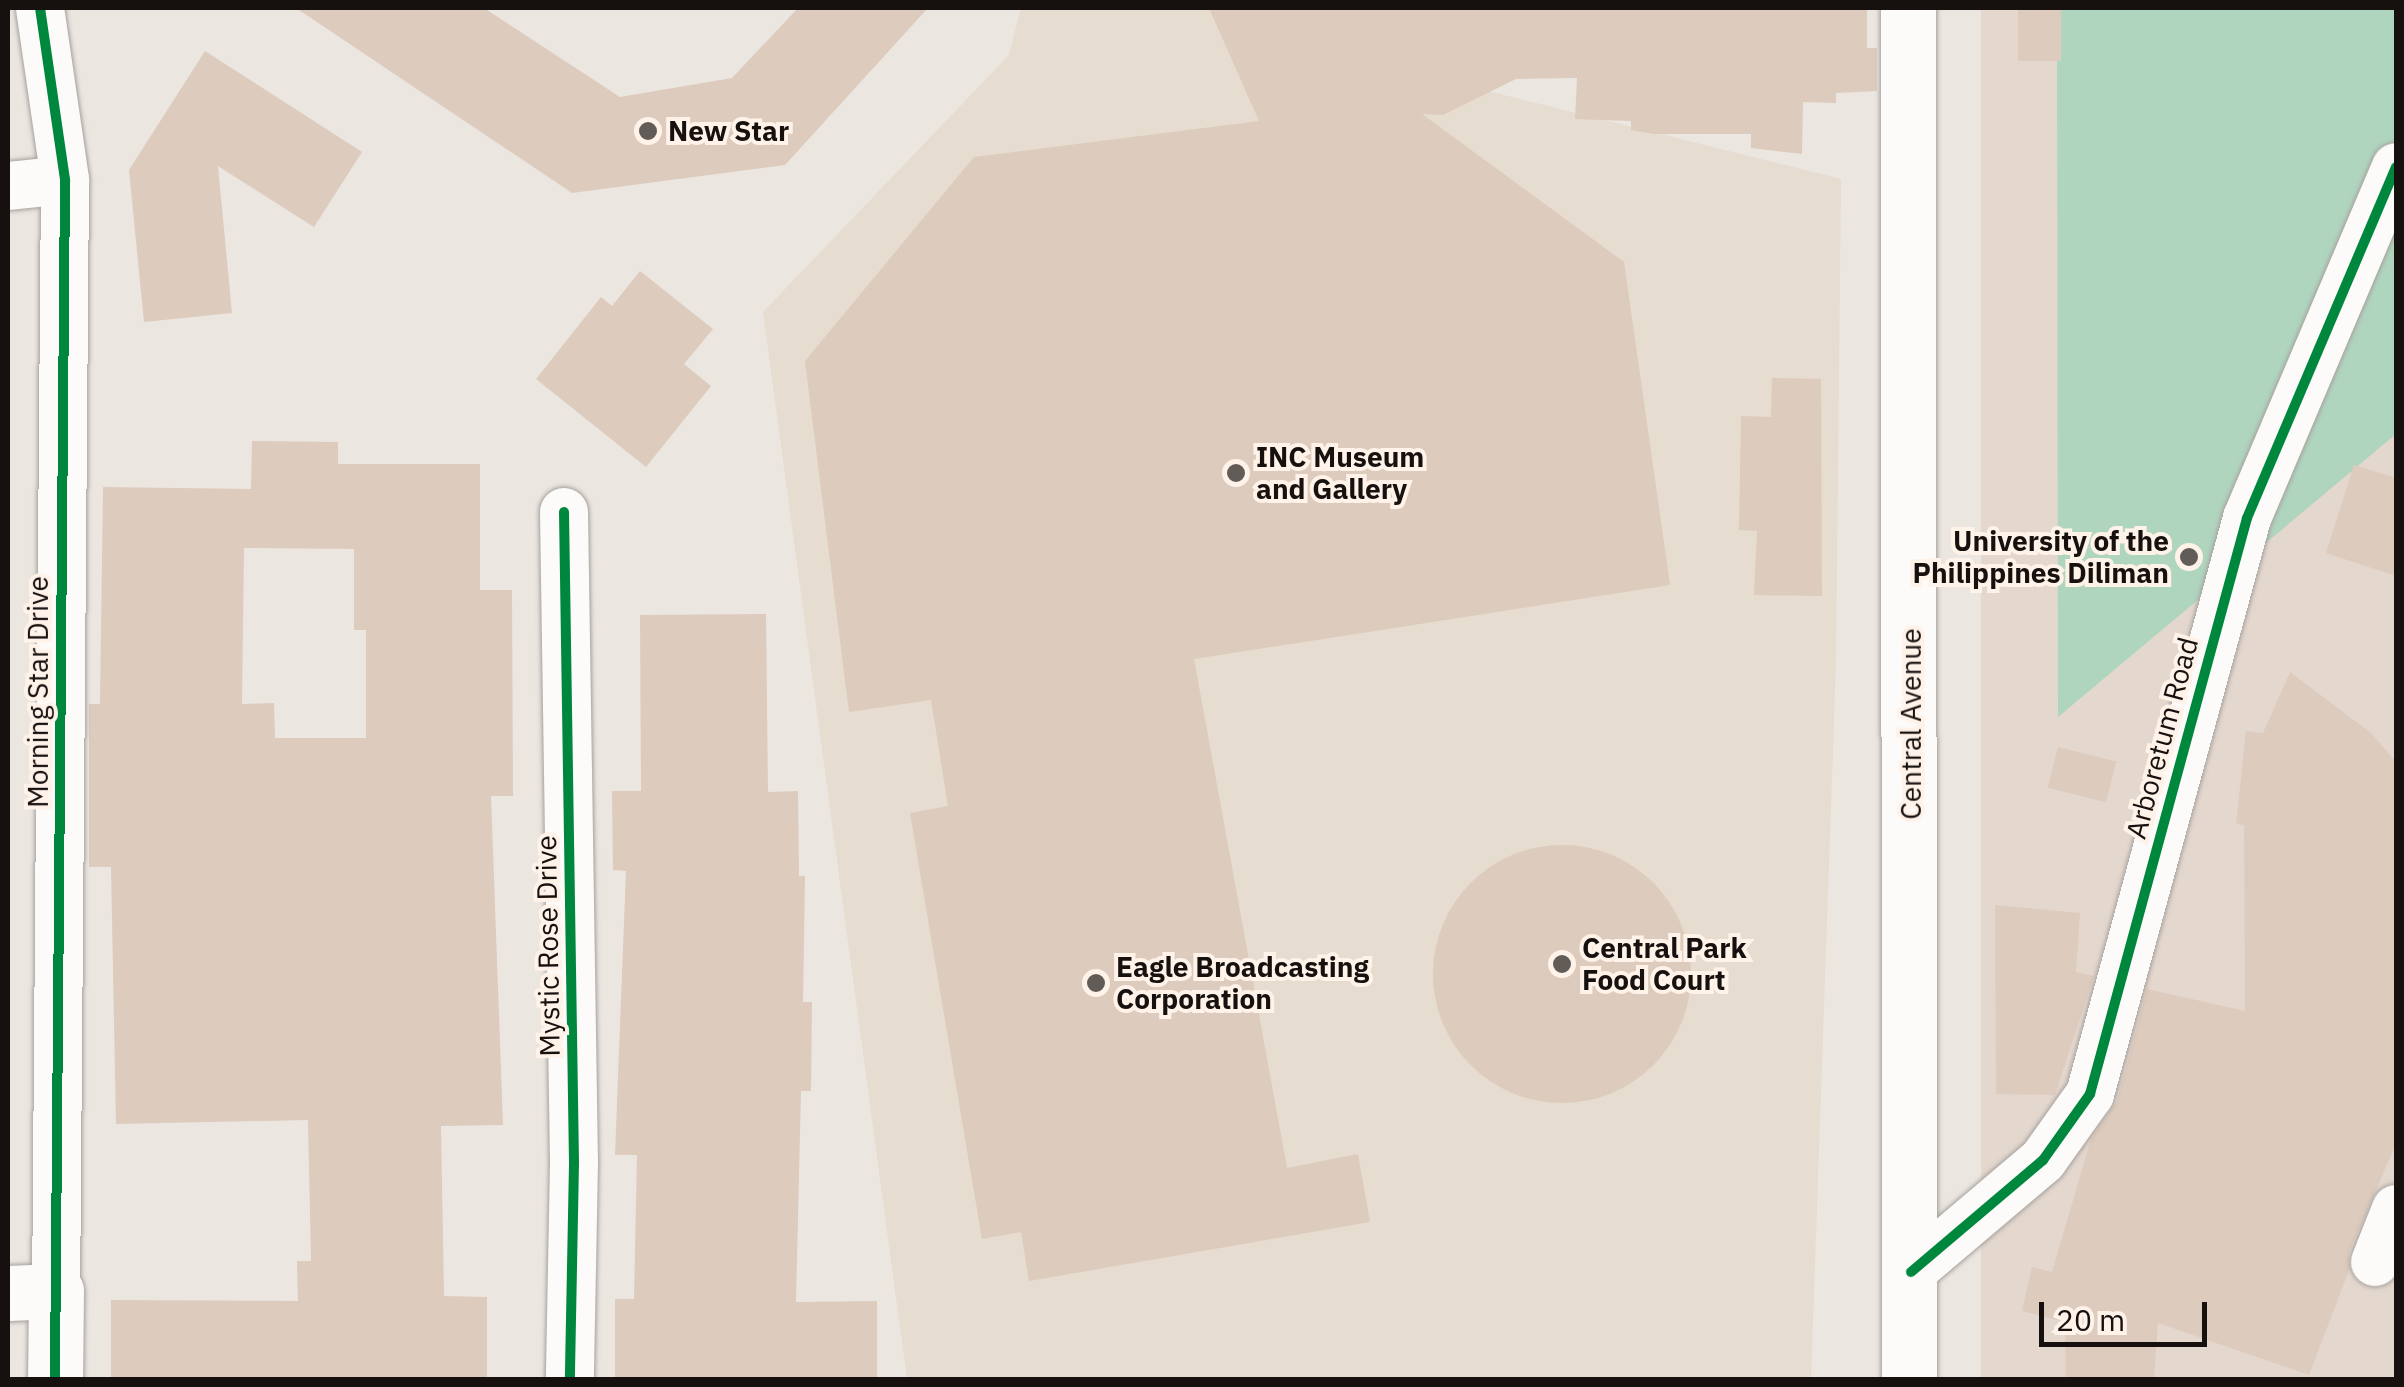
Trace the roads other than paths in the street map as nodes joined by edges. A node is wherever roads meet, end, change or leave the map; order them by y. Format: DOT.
graph roads {
  1 [pos="40,8"];
  2 [pos="1908,8"];
  3 [pos="2396,167"];
  4 [pos="64,180"];
  5 [pos="8,186"];
  6 [pos="564,512"];
  7 [pos="2396,1209"];
  8 [pos="2375,1262"];
  9 [pos="1911,1272"];
  10 [pos="32,1292"];
  11 [pos="56,1380"];
  12 [pos="570,1380"];
  13 [pos="1909,1380"];
  1 -- 4 [label="street, Morning Star Drive"];
  2 -- 9 [label="main road, Central Avenue"];
  3 -- 9 [label="street, Arboretum Road"];
  4 -- 5 [label="street"];
  4 -- 10 [label="street, Morning Star Drive"];
  6 -- 12 [label="street, Mystic Rose Drive"];
  7 -- 8 [label="street"];
  9 -- 13 [label="main road, Central Avenue"];
  10 -- 11 [label="main road, Morning Star Drive"];
}
